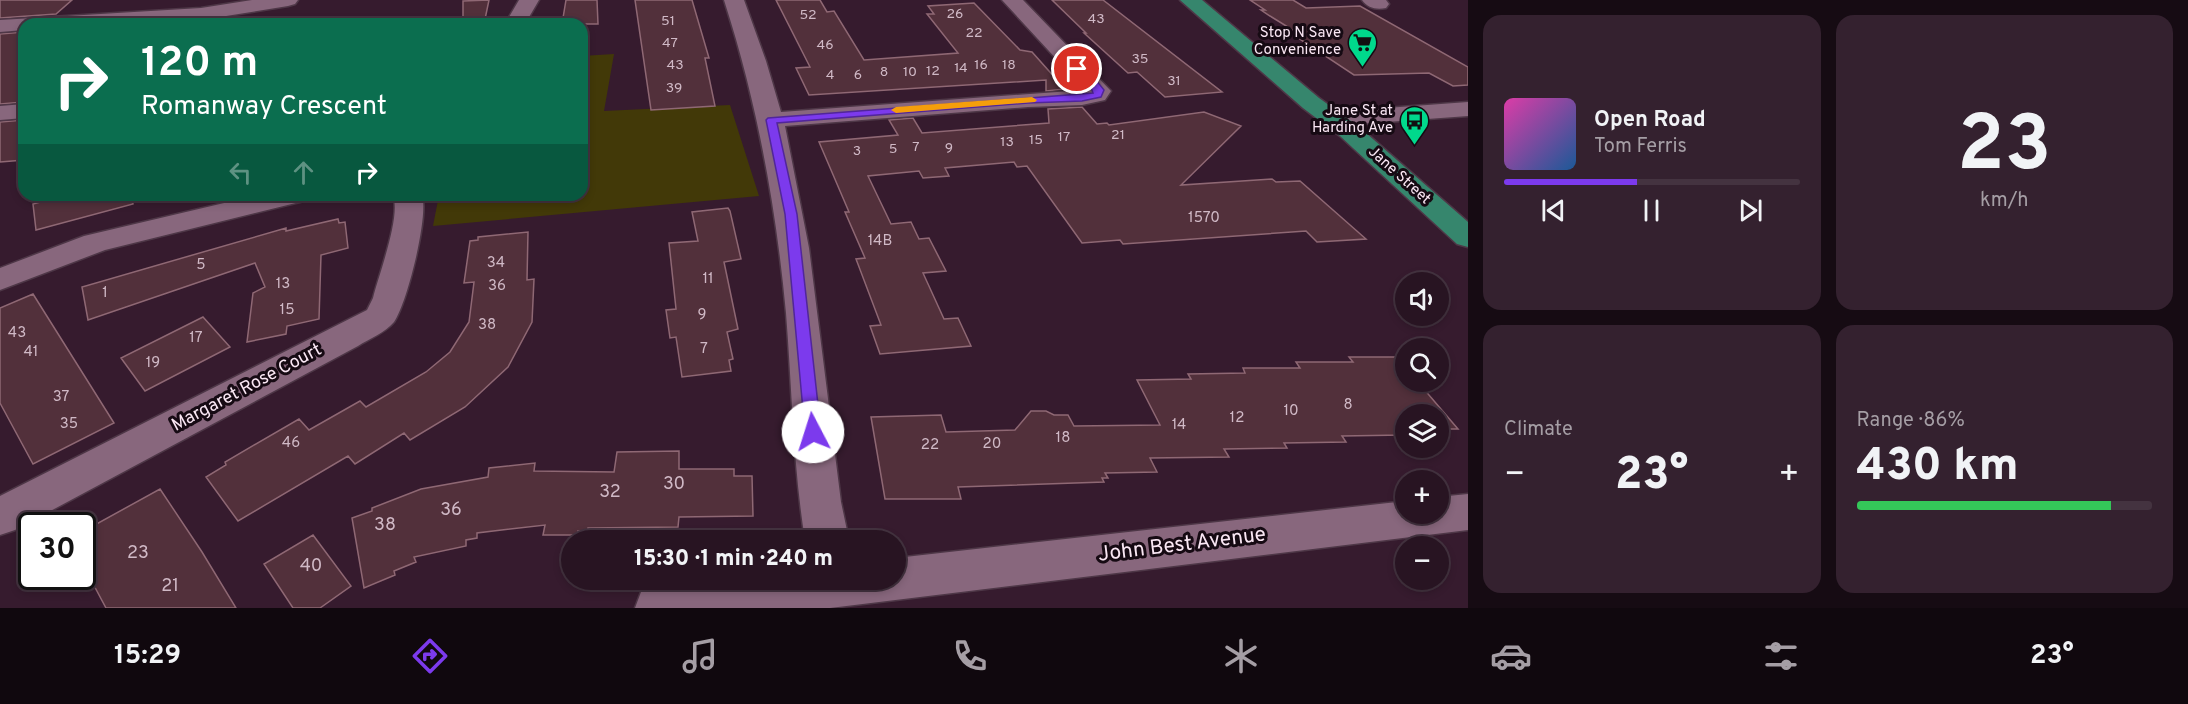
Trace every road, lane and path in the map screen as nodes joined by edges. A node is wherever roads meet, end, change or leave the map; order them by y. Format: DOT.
graph roads {
  1 [pos="288,0"];
  2 [pos="529,0"];
  3 [pos="734,0"];
  4 [pos="1012,0"];
  5 [pos="1190,0"];
  6 [pos="252,3"];
  7 [pos="133,18"];
  8 [pos="518,18"];
  9 [pos="18,24"];
  10 [pos="0,26"];
  11 [pos="1468,109"];
  12 [pos="18,112"];
  13 [pos="0,113"];
  14 [pos="1332,119"];
  15 [pos="771,120"];
  16 [pos="269,201"];
  17 [pos="409,201"];
  18 [pos="1468,238"];
  19 [pos="0,280"];
  20 [pos="1468,512"];
  21 [pos="0,517"];
  22 [pos="825,530"];
  23 [pos="906,578"];
  24 [pos="781,590"];
  25 [pos="658,608"];
  1 -- 6 [label="street"];
  2 -- 8 [label="street"];
  3 -- 15 [label="street"];
  4 -- 15 [label="street"];
  5 -- 14 [label="main road, Jane Street"];
  6 -- 7 [label="street"];
  9 -- 10 [label="street"];
  11 -- 14 [label="street"];
  12 -- 13 [label="street"];
  14 -- 18 [label="main road, Jane Street"];
  15 -- 22 [label="street"];
  16 -- 19 [label="street"];
  17 -- 21 [label="street, Margaret Rose Court"];
  20 -- 23 [label="street, John Best Avenue"];
  24 -- 25 [label="street, John Best Avenue"];
}
